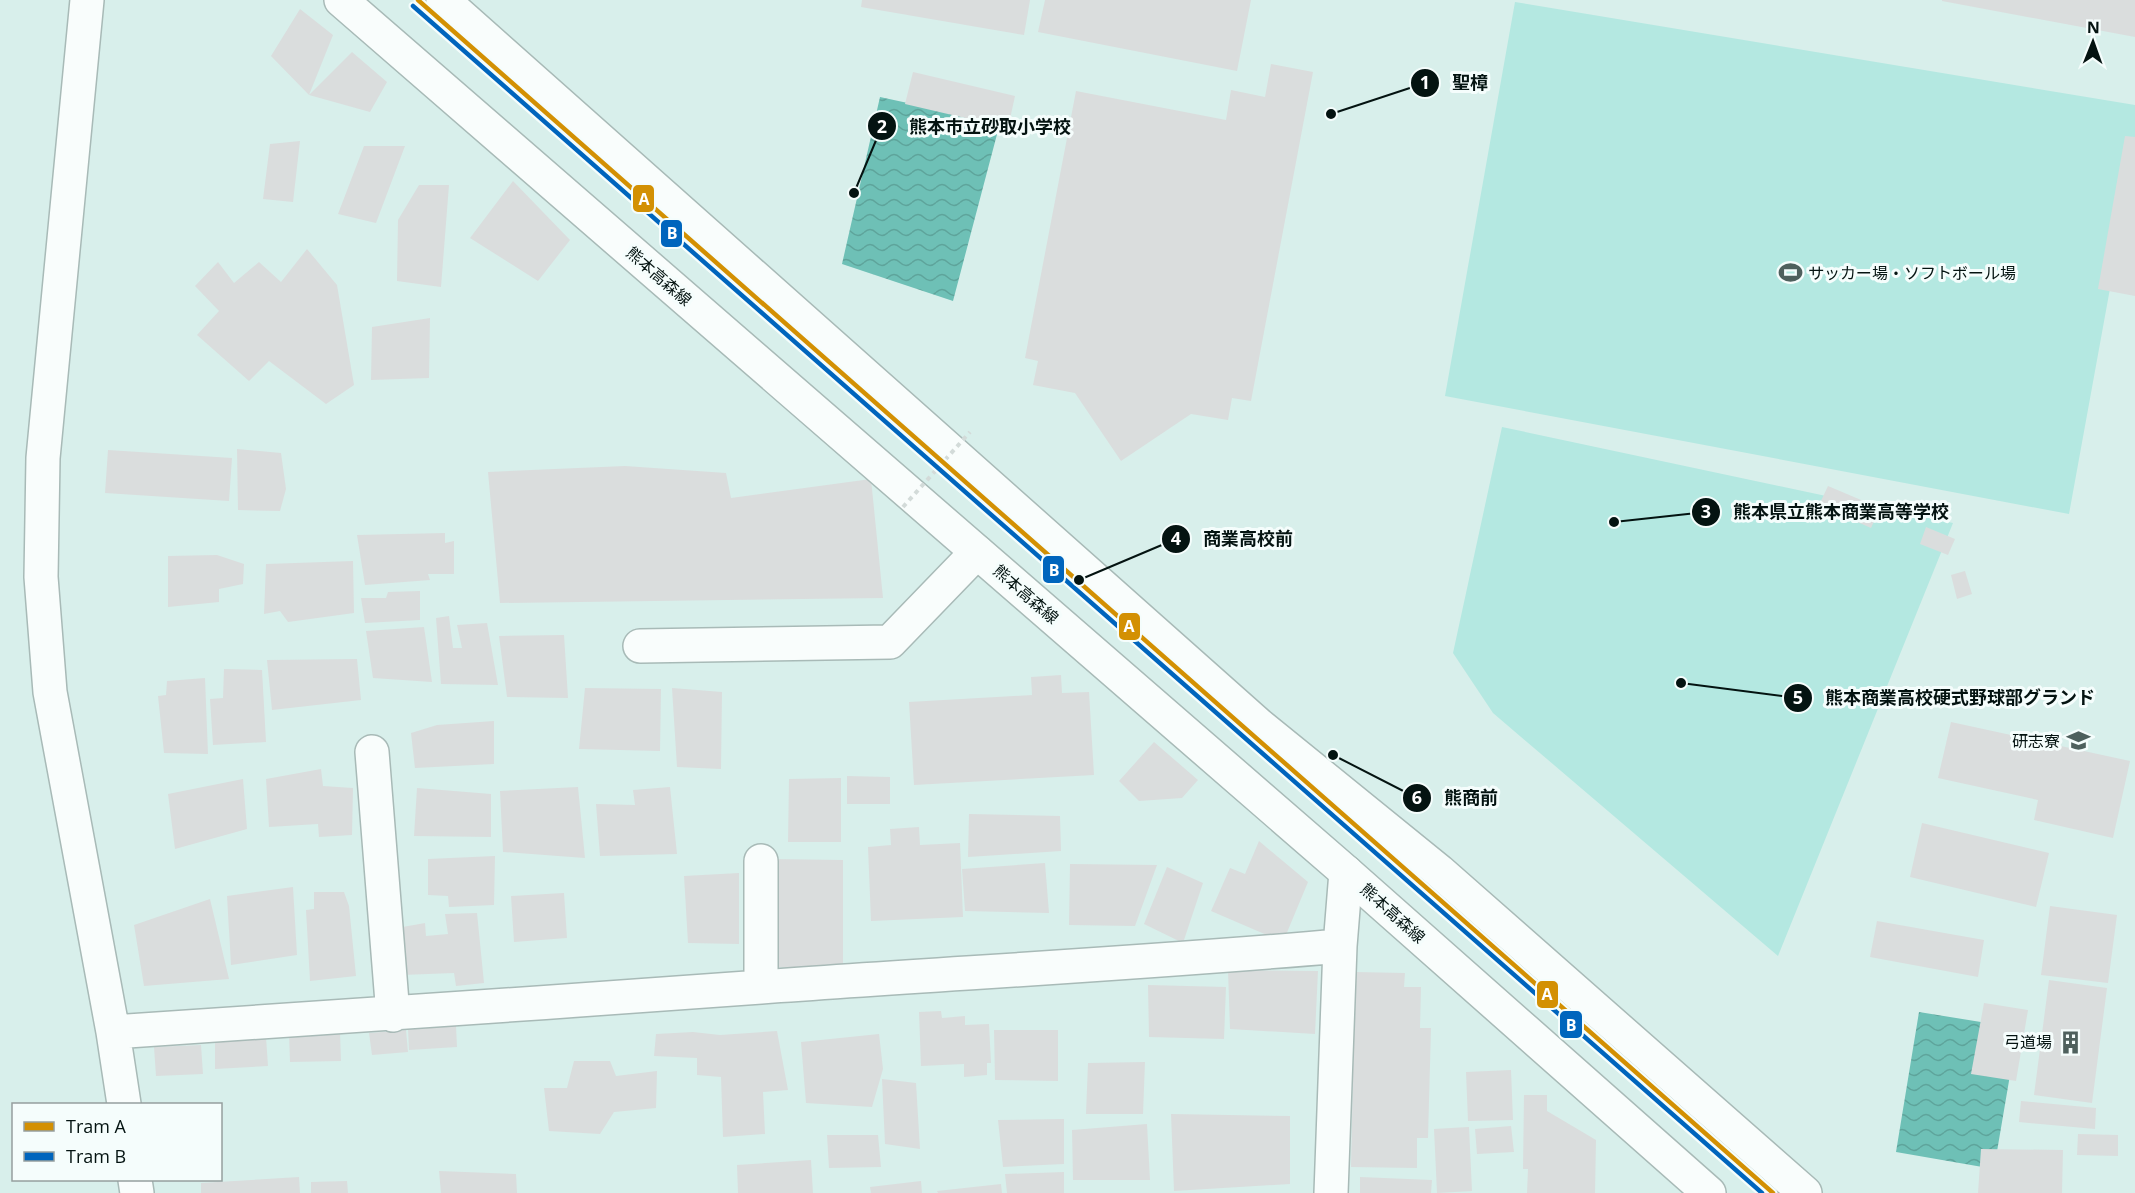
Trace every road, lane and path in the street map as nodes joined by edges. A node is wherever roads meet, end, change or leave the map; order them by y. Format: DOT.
graph roads {
  1 [pos="87,0"];
  2 [pos="341,0"];
  3 [pos="443,0"];
  4 [pos="970,432"];
  5 [pos="903,507"];
  6 [pos="977,552"];
  7 [pos="640,646"];
  8 [pos="372,752"];
  9 [pos="761,861"];
  10 [pos="1346,872"];
  11 [pos="1340,946"];
  12 [pos="761,987"];
  13 [pos="393,1016"];
  14 [pos="113,1032"];
  15 [pos="124,1103"];
  16 [pos="1331,1193"];
  17 [pos="1708,1193"];
  18 [pos="1805,1193"];
  1 -- 14 [label="main road"];
  2 -- 6 [label="main road, 熊本高森線"];
  3 -- 18 [label="main road"];
  4 -- 5 [label="path, bridge"];
  6 -- 7 [label="main road"];
  6 -- 10 [label="main road, 熊本高森線"];
  8 -- 13 [label="main road"];
  9 -- 12 [label="main road"];
  10 -- 11 [label="main road"];
  10 -- 17 [label="main road, 熊本高森線"];
  11 -- 12 [label="main road"];
  11 -- 16 [label="main road"];
  12 -- 13 [label="main road"];
  13 -- 14 [label="main road"];
  14 -- 15 [label="main road"];
}
